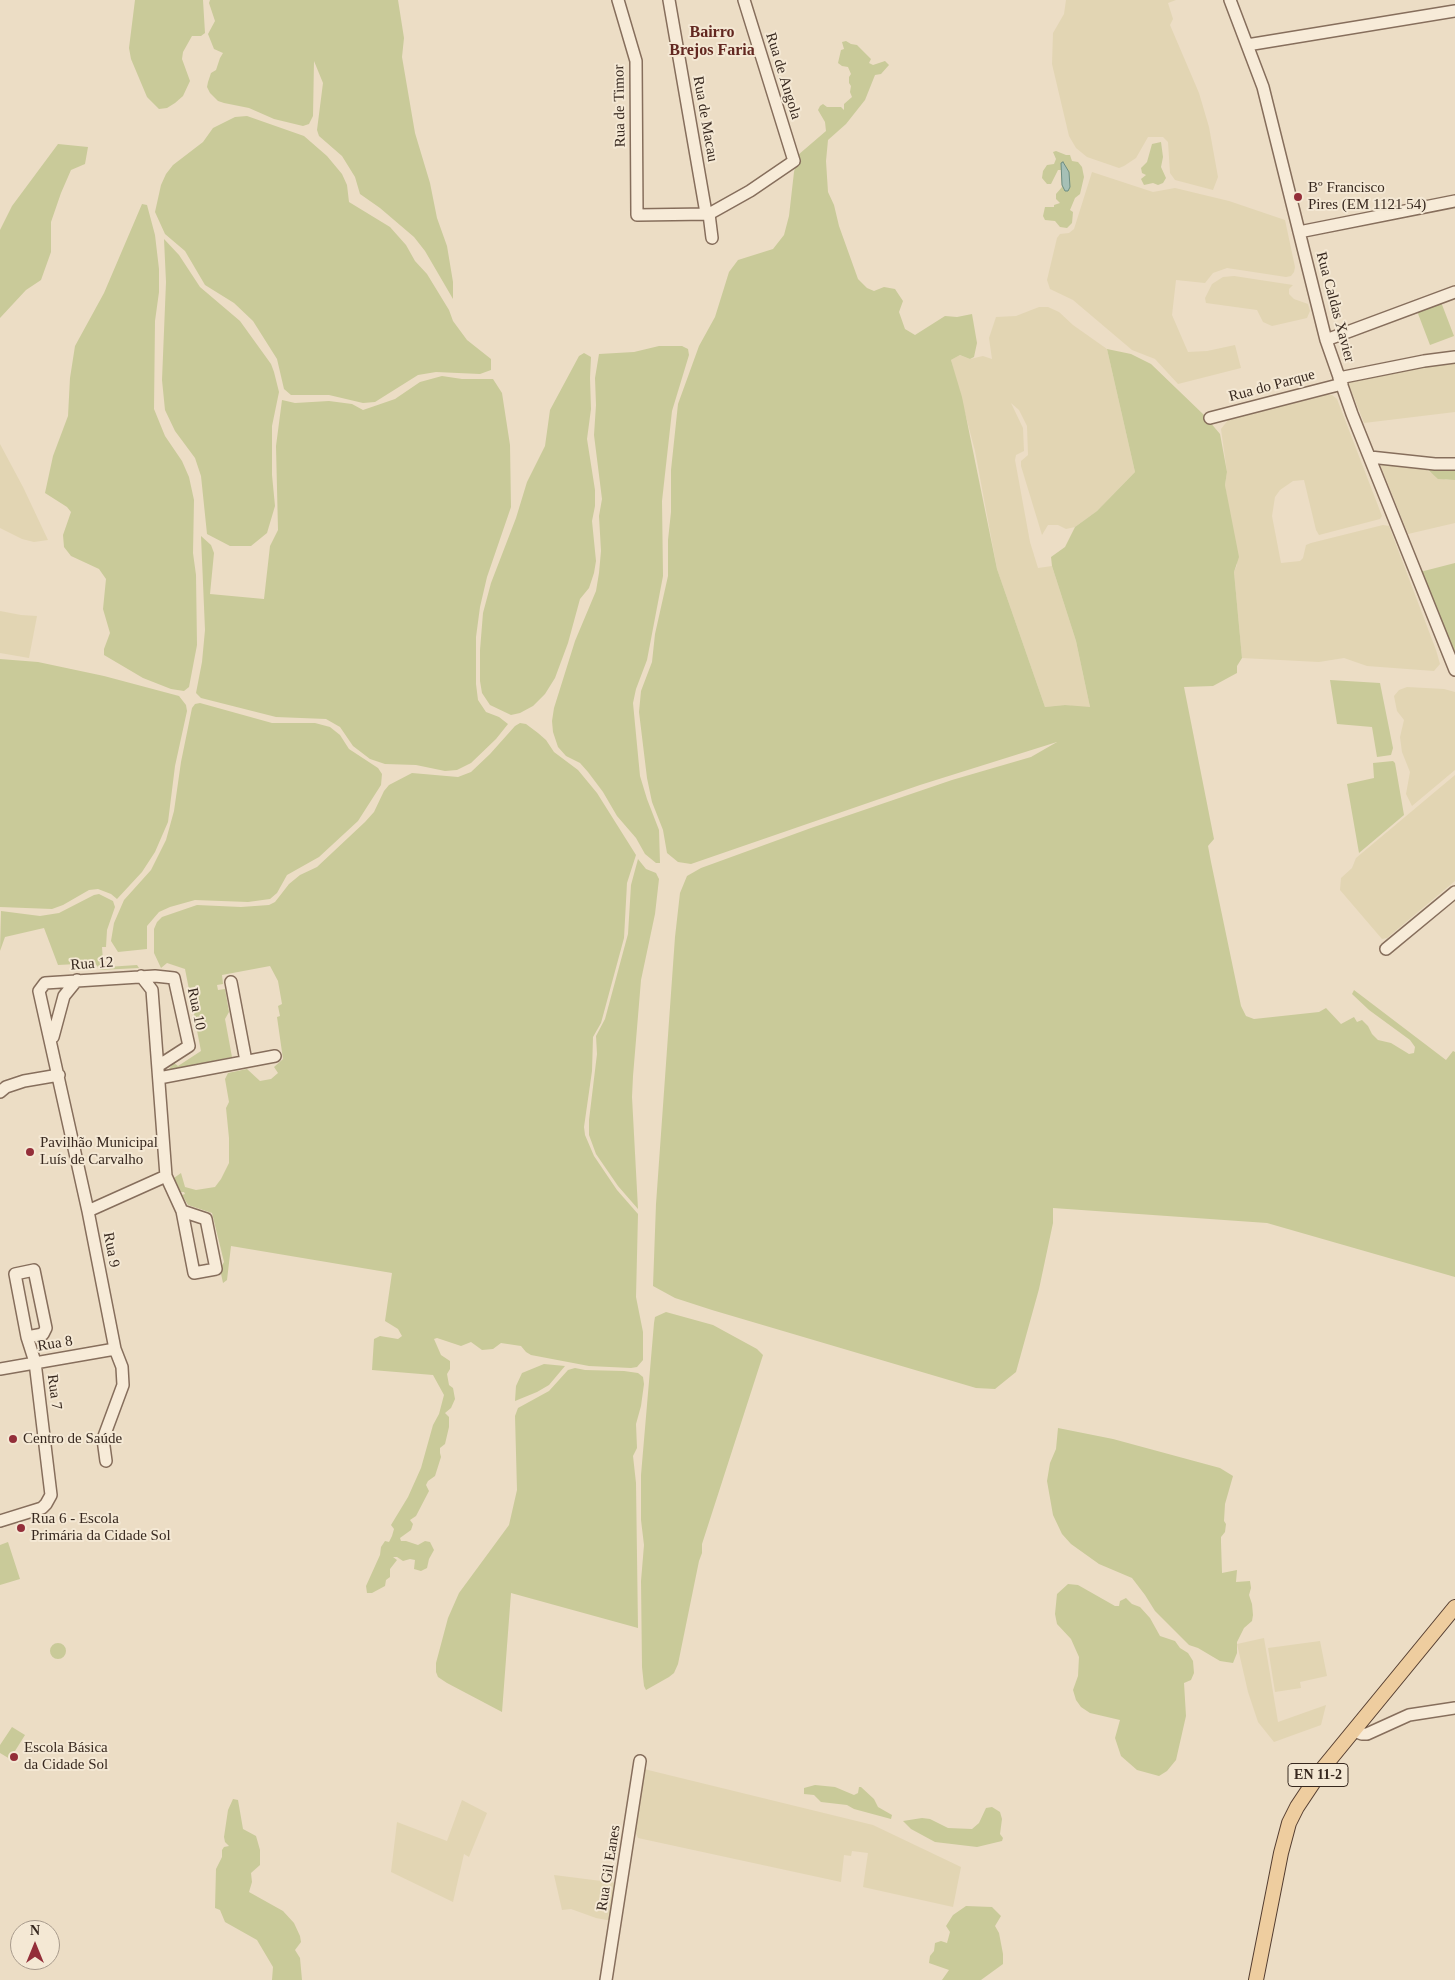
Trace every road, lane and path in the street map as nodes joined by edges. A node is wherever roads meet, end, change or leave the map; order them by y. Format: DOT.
graph roads {
  1 [pos="618,0"];
  2 [pos="669,0"];
  3 [pos="744,0"];
  4 [pos="1230,0"];
  5 [pos="1455,11"];
  6 [pos="1247,45"];
  7 [pos="1455,201"];
  8 [pos="708,214"];
  9 [pos="1300,232"];
  10 [pos="712,238"];
  11 [pos="1455,292"];
  12 [pos="1326,340"];
  13 [pos="1455,356"];
  14 [pos="1340,381"];
  15 [pos="1210,418"];
  16 [pos="1370,457"];
  17 [pos="1455,464"];
  18 [pos="1455,670"];
  19 [pos="1455,892"];
  20 [pos="1386,950"];
  21 [pos="141,976"];
  22 [pos="77,980"];
  23 [pos="232,982"];
  24 [pos="46,983"];
  25 [pos="52,1042"];
  26 [pos="275,1056"];
  27 [pos="246,1061"];
  28 [pos="158,1072"];
  29 [pos="59,1075"];
  30 [pos="0,1092"];
  31 [pos="166,1176"];
  32 [pos="88,1211"];
  33 [pos="182,1212"];
  34 [pos="27,1337"];
  35 [pos="115,1349"];
  36 [pos="34,1362"];
  37 [pos="0,1369"];
  38 [pos="106,1461"];
  39 [pos="0,1521"];
  40 [pos="1455,1607"];
  41 [pos="1455,1708"];
  42 [pos="1354,1731"];
  43 [pos="640,1761"];
  44 [pos="606,1980"];
  45 [pos="1256,1980"];
  1 -- 8 [label="street, Rua de Timor"];
  2 -- 8 [label="street, Rua de Macau"];
  3 -- 8 [label="street, Rua de Angola"];
  4 -- 6 [label="street, Rua Caldas Xavier"];
  5 -- 6 [label="street"];
  6 -- 9 [label="street, Rua Caldas Xavier"];
  7 -- 9 [label="street"];
  8 -- 10 [label="street, Rua de Macau"];
  9 -- 12 [label="street, Rua Caldas Xavier"];
  11 -- 12 [label="street"];
  12 -- 14 [label="street, Rua Caldas Xavier"];
  13 -- 14 [label="street, Rua do Parque"];
  14 -- 15 [label="street, Rua do Parque"];
  14 -- 16 [label="street, Rua Caldas Xavier"];
  16 -- 17 [label="street"];
  16 -- 18 [label="street, Rua Caldas Xavier"];
  19 -- 20 [label="street"];
  21 -- 22 [label="street, Rua 12"];
  21 -- 28 [label="street"];
  21 -- 28 [label="street, Rua 10"];
  22 -- 24 [label="street, Rua 12"];
  22 -- 25 [label="street, Rua 9"];
  23 -- 27 [label="street"];
  24 -- 25 [label="street, Rua 9"];
  25 -- 29 [label="street, Rua 9"];
  26 -- 27 [label="street"];
  27 -- 28 [label="street"];
  28 -- 31 [label="street"];
  29 -- 30 [label="street"];
  29 -- 32 [label="street, Rua 9"];
  31 -- 32 [label="street"];
  31 -- 33 [label="street"];
  32 -- 35 [label="street, Rua 9"];
  33 -- 33 [label="street"];
  34 -- 34 [label="street, Rua 7"];
  34 -- 36 [label="street, Rua 7"];
  35 -- 36 [label="street, Rua 8"];
  35 -- 38 [label="street, Rua 9"];
  36 -- 37 [label="street, Rua 8"];
  36 -- 39 [label="street, Rua 7"];
  40 -- 42 [label="main road, EN 11-2"];
  41 -- 42 [label="street"];
  42 -- 45 [label="main road, EN 11-2"];
  43 -- 44 [label="street, Rua Gil Eanes"];
}
